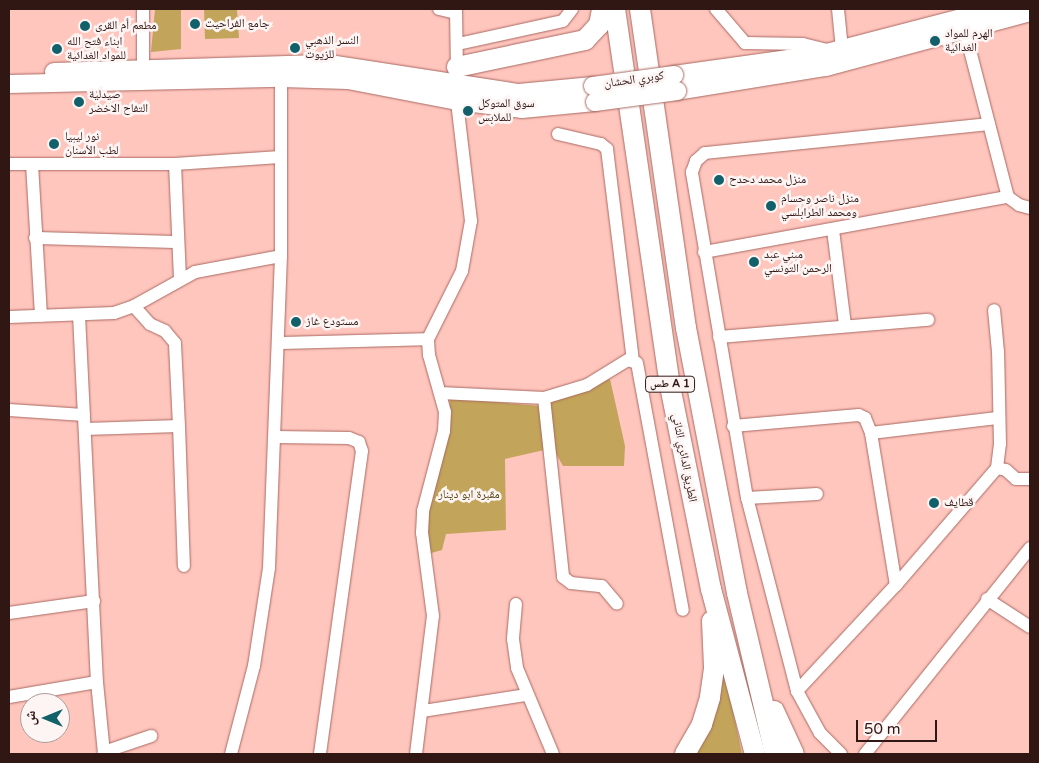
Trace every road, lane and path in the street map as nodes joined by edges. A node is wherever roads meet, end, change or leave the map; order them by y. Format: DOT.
graph roads {
  1 [pos="143,9"];
  2 [pos="439,9"];
  3 [pos="572,9"];
  4 [pos="602,9"];
  5 [pos="615,9"];
  6 [pos="640,9"];
  7 [pos="716,9"];
  8 [pos="730,9"];
  9 [pos="838,9"];
  10 [pos="996,9"];
  11 [pos="456,11"];
  12 [pos="1030,12"];
  13 [pos="728,23"];
  14 [pos="965,32"];
  15 [pos="458,44"];
  16 [pos="838,50"];
  17 [pos="144,67"];
  18 [pos="9,73"];
  19 [pos="43,78"];
  20 [pos="281,78"];
  21 [pos="676,83"];
  22 [pos="9,84"];
  23 [pos="457,85"];
  24 [pos="989,124"];
  25 [pos="558,134"];
  26 [pos="280,157"];
  27 [pos="9,164"];
  28 [pos="32,164"];
  29 [pos="175,164"];
  30 [pos="1008,197"];
  31 [pos="1030,208"];
  32 [pos="833,230"];
  33 [pos="35,238"];
  34 [pos="177,242"];
  35 [pos="704,252"];
  36 [pos="281,256"];
  37 [pos="180,278"];
  38 [pos="134,306"];
  39 [pos="994,310"];
  40 [pos="80,315"];
  41 [pos="41,316"];
  42 [pos="9,317"];
  43 [pos="928,320"];
  44 [pos="845,325"];
  45 [pos="718,337"];
  46 [pos="428,339"];
  47 [pos="278,343"];
  48 [pos="633,360"];
  49 [pos="441,393"];
  50 [pos="544,398"];
  51 [pos="9,410"];
  52 [pos="84,415"];
  53 [pos="997,418"];
  54 [pos="179,426"];
  55 [pos="733,426"];
  56 [pos="85,429"];
  57 [pos="870,433"];
  58 [pos="275,437"];
  59 [pos="997,468"];
  60 [pos="1030,479"];
  61 [pos="817,494"];
  62 [pos="747,498"];
  63 [pos="1030,548"];
  64 [pos="184,566"];
  65 [pos="896,585"];
  66 [pos="711,589"];
  67 [pos="737,593"];
  68 [pos="987,600"];
  69 [pos="94,601"];
  70 [pos="516,604"];
  71 [pos="617,604"];
  72 [pos="683,610"];
  73 [pos="9,613"];
  74 [pos="1030,627"];
  75 [pos="97,682"];
  76 [pos="797,691"];
  77 [pos="526,695"];
  78 [pos="9,697"];
  79 [pos="423,711"];
  80 [pos="151,736"];
  81 [pos="104,753"];
  82 [pos="231,754"];
  83 [pos="320,754"];
  84 [pos="416,754"];
  85 [pos="553,754"];
  86 [pos="685,754"];
  87 [pos="755,754"];
  88 [pos="775,754"];
  89 [pos="794,754"];
  90 [pos="841,754"];
  91 [pos="865,754"];
  1 -- 17 [label="street"];
  2 -- 11 [label="street"];
  3 -- 15 [label="street"];
  4 -- 23 [label="highway"];
  5 -- 66 [label="highway, الطريق الدائري الثاني / طس A 1"];
  6 -- 67 [label="highway, طس A 1"];
  7 -- 13 [label="street"];
  8 -- 13 [label="street"];
  9 -- 16 [label="street"];
  10 -- 16 [label="main road"];
  11 -- 15 [label="street"];
  12 -- 14 [label="main road"];
  13 -- 16 [label="street"];
  14 -- 21 [label="main road"];
  14 -- 24 [label="street"];
  15 -- 23 [label="street"];
  16 -- 21 [label="main road"];
  17 -- 19 [label="main road"];
  17 -- 23 [label="main road"];
  18 -- 19 [label="main road"];
  19 -- 20 [label="main road"];
  19 -- 22 [label="main road"];
  20 -- 23 [label="main road"];
  20 -- 26 [label="street"];
  21 -- 23 [label="main road, كوبري الحشان, bridge"];
  23 -- 46 [label="street"];
  24 -- 30 [label="street"];
  24 -- 35 [label="street"];
  25 -- 48 [label="street"];
  26 -- 29 [label="street"];
  26 -- 36 [label="street"];
  27 -- 28 [label="street"];
  28 -- 29 [label="street"];
  28 -- 33 [label="street"];
  29 -- 34 [label="street"];
  30 -- 31 [label="street"];
  30 -- 32 [label="street"];
  32 -- 35 [label="street"];
  32 -- 44 [label="street"];
  33 -- 34 [label="street"];
  33 -- 41 [label="street"];
  34 -- 37 [label="street"];
  35 -- 45 [label="street"];
  36 -- 37 [label="street"];
  36 -- 47 [label="street"];
  37 -- 38 [label="street"];
  38 -- 40 [label="street"];
  38 -- 54 [label="street"];
  39 -- 53 [label="street"];
  40 -- 41 [label="street"];
  40 -- 52 [label="street"];
  41 -- 42 [label="street"];
  43 -- 44 [label="street"];
  44 -- 45 [label="street"];
  45 -- 55 [label="street"];
  46 -- 47 [label="street"];
  46 -- 49 [label="street"];
  47 -- 58 [label="street"];
  48 -- 50 [label="street"];
  48 -- 72 [label="street"];
  49 -- 50 [label="street"];
  49 -- 79 [label="street"];
  50 -- 71 [label="street"];
  51 -- 52 [label="street"];
  52 -- 56 [label="street"];
  53 -- 57 [label="street"];
  53 -- 59 [label="street"];
  54 -- 56 [label="street"];
  54 -- 64 [label="street"];
  55 -- 57 [label="street"];
  55 -- 62 [label="street"];
  56 -- 69 [label="street"];
  57 -- 65 [label="street"];
  58 -- 82 [label="street"];
  58 -- 83 [label="street"];
  59 -- 60 [label="street"];
  59 -- 65 [label="street"];
  61 -- 62 [label="street"];
  62 -- 76 [label="street"];
  63 -- 68 [label="street"];
  65 -- 76 [label="street"];
  66 -- 86 [label="highway"];
  66 -- 87 [label="highway, الطريق الدائري الثاني / طس A 1"];
  67 -- 88 [label="highway, طس A 1"];
  67 -- 89 [label="highway"];
  68 -- 74 [label="street"];
  68 -- 91 [label="street"];
  69 -- 73 [label="street"];
  69 -- 75 [label="street"];
  70 -- 77 [label="street"];
  75 -- 78 [label="street"];
  75 -- 81 [label="street"];
  76 -- 90 [label="street"];
  77 -- 79 [label="street"];
  77 -- 85 [label="street"];
  79 -- 84 [label="street"];
  80 -- 81 [label="street"];
}
